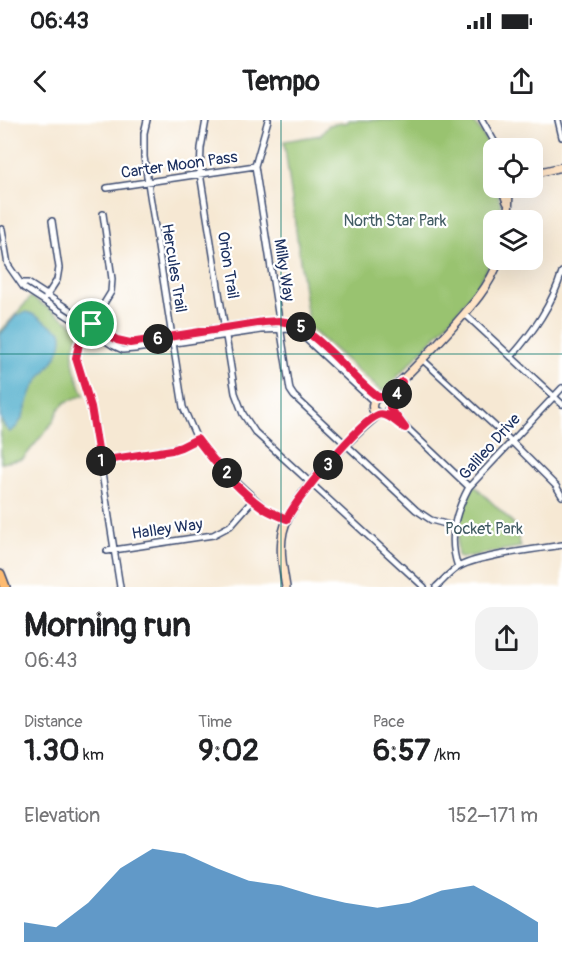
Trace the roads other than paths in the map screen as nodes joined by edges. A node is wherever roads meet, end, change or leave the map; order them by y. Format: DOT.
graph roads {
  1 [pos="147,120"];
  2 [pos="206,120"];
  3 [pos="268,120"];
  4 [pos="482,120"];
  5 [pos="558,120"];
  6 [pos="562,137"];
  7 [pos="492,138"];
  8 [pos="255,166"];
  9 [pos="562,167"];
  10 [pos="543,171"];
  11 [pos="200,173"];
  12 [pos="148,182"];
  13 [pos="107,188"];
  14 [pos="505,198"];
  15 [pos="508,198"];
  16 [pos="508,208"];
  17 [pos="103,214"];
  18 [pos="52,221"];
  19 [pos="2,229"];
  20 [pos="494,270"];
  21 [pos="562,272"];
  22 [pos="45,297"];
  23 [pos="465,314"];
  24 [pos="279,321"];
  25 [pos="90,326"];
  26 [pos="226,328"];
  27 [pos="280,329"];
  28 [pos="227,335"];
  29 [pos="173,337"];
  30 [pos="174,344"];
  31 [pos="511,357"];
  32 [pos="423,360"];
  33 [pos="562,388"];
  34 [pos="554,397"];
  35 [pos="562,404"];
  36 [pos="382,405"];
  37 [pos="197,439"];
  38 [pos="511,441"];
  39 [pos="346,444"];
  40 [pos="100,461"];
  41 [pos="312,483"];
  42 [pos="469,487"];
  43 [pos="562,496"];
  44 [pos="254,500"];
  45 [pos="287,519"];
  46 [pos="453,526"];
  47 [pos="562,545"];
  48 [pos="114,550"];
  49 [pos="107,551"];
  50 [pos="458,567"];
  51 [pos="0,574"];
  52 [pos="5,587"];
  53 [pos="120,587"];
  54 [pos="286,587"];
  55 [pos="424,587"];
  56 [pos="436,587"];
  1 -- 12 [label="street, Hercules Trail"];
  2 -- 11 [label="street, Orion Trail"];
  3 -- 8 [label="street, Milky Way"];
  4 -- 7 [label="street"];
  5 -- 6 [label="street"];
  8 -- 11 [label="street, Carter Moon Pass"];
  8 -- 24 [label="street, Milky Way"];
  9 -- 10 [label="street"];
  11 -- 12 [label="street, Carter Moon Pass"];
  11 -- 26 [label="street, Orion Trail"];
  12 -- 13 [label="street, Carter Moon Pass"];
  12 -- 29 [label="street, Hercules Trail"];
  14 -- 16 [label="street"];
  15 -- 16 [label="street"];
  17 -- 25 [label="street"];
  18 -- 22 [label="street"];
  19 -- 22 [label="street"];
  20 -- 23 [label="street"];
  21 -- 31 [label="street"];
  22 -- 25 [label="street"];
  23 -- 31 [label="street"];
  23 -- 32 [label="street"];
  24 -- 26 [label="street"];
  24 -- 27 [label="street, Milky Way"];
  24 -- 36 [label="street"];
  25 -- 29 [label="street"];
  25 -- 30 [label="street"];
  25 -- 40 [label="street"];
  26 -- 28 [label="street, Orion Trail"];
  26 -- 29 [label="street"];
  27 -- 28 [label="street"];
  27 -- 36 [label="street"];
  27 -- 39 [label="street, Milky Way"];
  28 -- 30 [label="street"];
  28 -- 41 [label="street, Orion Trail"];
  29 -- 30 [label="street, Hercules Trail"];
  30 -- 37 [label="street, Hercules Trail"];
  31 -- 34 [label="street"];
  32 -- 36 [label="street"];
  32 -- 38 [label="street"];
  33 -- 34 [label="street, Galileo Drive"];
  34 -- 35 [label="street"];
  34 -- 38 [label="street, Galileo Drive"];
  36 -- 39 [label="street"];
  36 -- 42 [label="street"];
  37 -- 40 [label="street"];
  37 -- 44 [label="street, Hercules Trail"];
  38 -- 42 [label="street, Galileo Drive"];
  38 -- 43 [label="street"];
  39 -- 41 [label="street"];
  39 -- 46 [label="street, Milky Way"];
  40 -- 48 [label="street"];
  41 -- 45 [label="street"];
  41 -- 55 [label="street, Orion Trail"];
  42 -- 46 [label="street, Galileo Drive"];
  44 -- 45 [label="street, Hercules Trail"];
  44 -- 48 [label="street, Halley Way"];
  45 -- 54 [label="street"];
  46 -- 50 [label="street, Galileo Drive"];
  47 -- 50 [label="street"];
  48 -- 49 [label="street, Halley Way"];
  48 -- 53 [label="street"];
  50 -- 56 [label="street"];
  51 -- 52 [label="highway"];
}
